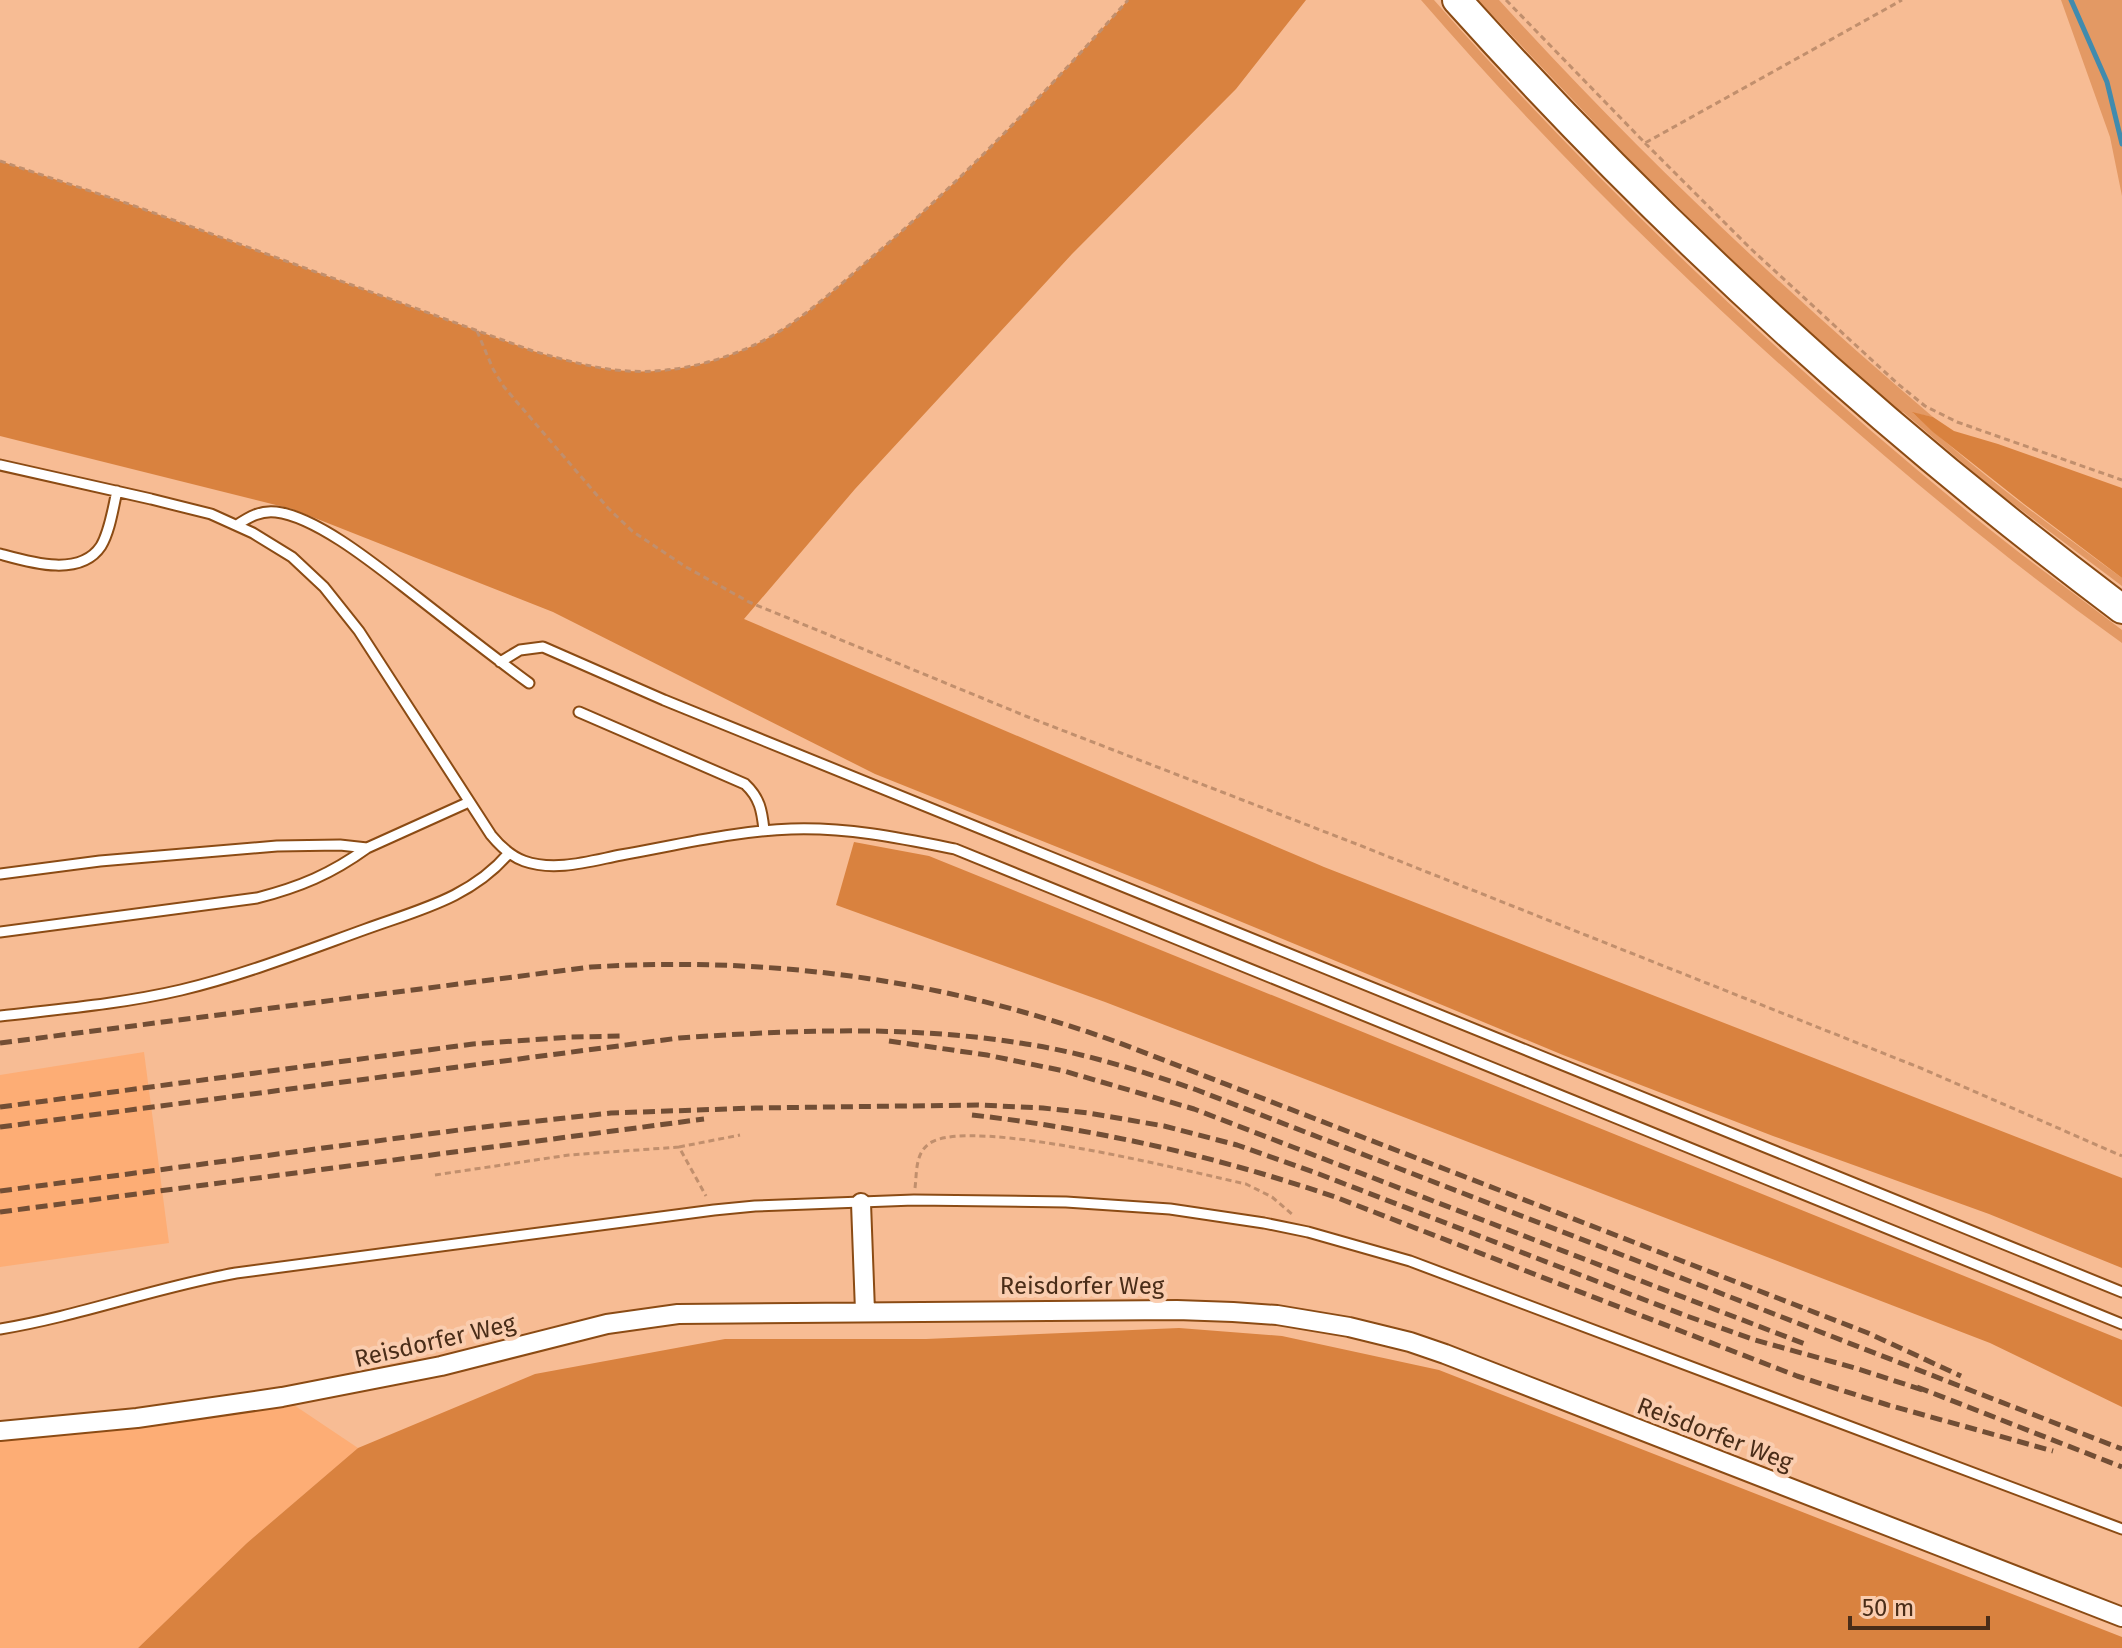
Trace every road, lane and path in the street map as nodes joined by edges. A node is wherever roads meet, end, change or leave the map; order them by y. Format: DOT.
graph roads {
  1 [pos="1128,0"];
  2 [pos="1457,0"];
  3 [pos="1506,0"];
  4 [pos="1902,0"];
  5 [pos="1645,143"];
  6 [pos="0,161"];
  7 [pos="477,331"];
  8 [pos="0,465"];
  9 [pos="2122,480"];
  10 [pos="117,491"];
  11 [pos="237,525"];
  12 [pos="0,554"];
  13 [pos="2122,609"];
  14 [pos="500,662"];
  15 [pos="529,683"];
  16 [pos="579,712"];
  17 [pos="469,802"];
  18 [pos="764,830"];
  19 [pos="367,848"];
  20 [pos="509,853"];
  21 [pos="0,874"];
  22 [pos="0,932"];
  23 [pos="0,1016"];
  24 [pos="740,1135"];
  25 [pos="679,1147"];
  26 [pos="2122,1156"];
  27 [pos="435,1175"];
  28 [pos="914,1200"];
  29 [pos="861,1203"];
  30 [pos="714,1210"];
  31 [pos="1308,1232"];
  32 [pos="2122,1292"];
  33 [pos="865,1311"];
  34 [pos="2122,1324"];
  35 [pos="0,1329"];
  36 [pos="0,1431"];
  37 [pos="2122,1529"];
  38 [pos="2122,1617"];
  1 -- 7 [label="path"];
  2 -- 13 [label="main road"];
  3 -- 5 [label="path"];
  4 -- 5 [label="path"];
  5 -- 9 [label="path"];
  6 -- 7 [label="path"];
  7 -- 26 [label="path"];
  8 -- 10 [label="lane"];
  10 -- 11 [label="lane"];
  10 -- 12 [label="lane"];
  11 -- 14 [label="lane"];
  11 -- 17 [label="lane"];
  14 -- 15 [label="lane"];
  14 -- 32 [label="lane"];
  16 -- 18 [label="lane"];
  17 -- 19 [label="lane"];
  17 -- 20 [label="lane"];
  18 -- 20 [label="lane"];
  18 -- 34 [label="lane"];
  19 -- 21 [label="lane"];
  19 -- 22 [label="lane"];
  20 -- 23 [label="lane"];
  24 -- 25 [label="path"];
  25 -- 27 [label="path"];
  25 -- 30 [label="path"];
  28 -- 29 [label="lane"];
  28 -- 31 [label="lane"];
  28 -- 31 [label="path"];
  29 -- 30 [label="lane"];
  29 -- 33 [label="street"];
  30 -- 35 [label="lane"];
  31 -- 37 [label="lane"];
  33 -- 36 [label="street, Reisdorfer Weg"];
  33 -- 38 [label="street, Reisdorfer Weg"];
}
